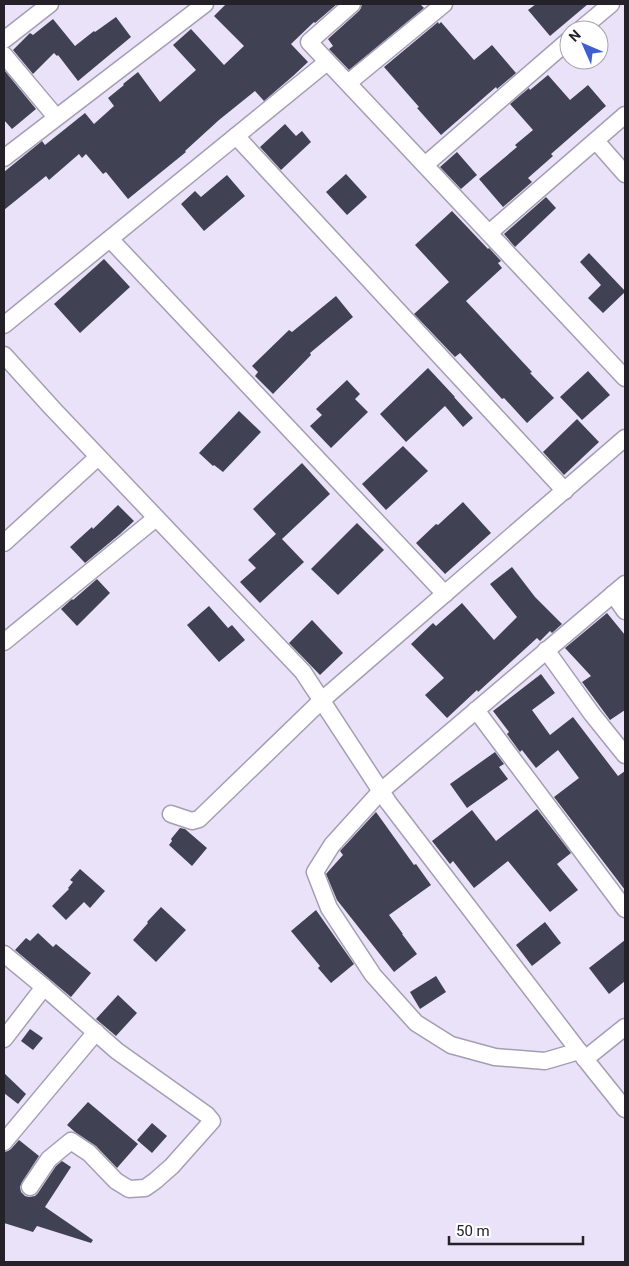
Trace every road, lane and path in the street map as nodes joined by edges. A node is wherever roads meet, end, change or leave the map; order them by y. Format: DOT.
graph roads {
  1 [pos="50,4"];
  2 [pos="205,4"];
  3 [pos="352,4"];
  4 [pos="444,4"];
  5 [pos="611,4"];
  6 [pos="592,20"];
  7 [pos="4,40"];
  8 [pos="559,49"];
  9 [pos="4,55"];
  10 [pos="328,62"];
  11 [pos="348,83"];
  12 [pos="625,116"];
  13 [pos="56,117"];
  14 [pos="236,136"];
  15 [pos="596,141"];
  16 [pos="4,158"];
  17 [pos="425,165"];
  18 [pos="625,174"];
  19 [pos="489,233"];
  20 [pos="110,239"];
  21 [pos="4,325"];
  22 [pos="4,355"];
  23 [pos="625,378"];
  24 [pos="625,438"];
  25 [pos="98,457"];
  26 [pos="565,490"];
  27 [pos="156,518"];
  28 [pos="4,543"];
  29 [pos="625,584"];
  30 [pos="445,594"];
  31 [pos="613,594"];
  32 [pos="625,611"];
  33 [pos="4,642"];
  34 [pos="546,650"];
  35 [pos="322,700"];
  36 [pos="476,710"];
  37 [pos="625,756"];
  38 [pos="381,791"];
  39 [pos="171,814"];
  40 [pos="625,909"];
  41 [pos="4,954"];
  42 [pos="44,987"];
  43 [pos="625,1027"];
  44 [pos="96,1032"];
  45 [pos="4,1039"];
  46 [pos="582,1055"];
  47 [pos="625,1109"];
  48 [pos="4,1142"];
  49 [pos="30,1187"];
  1 -- 7 [label="street"];
  2 -- 13 [label="street"];
  3 -- 10 [label="street"];
  4 -- 11 [label="street"];
  5 -- 6 [label="street"];
  8 -- 17 [label="street"];
  9 -- 13 [label="street"];
  10 -- 11 [label="street"];
  10 -- 14 [label="street"];
  11 -- 17 [label="street"];
  12 -- 15 [label="street"];
  13 -- 16 [label="street"];
  14 -- 20 [label="street"];
  14 -- 26 [label="street"];
  15 -- 18 [label="street"];
  15 -- 19 [label="street"];
  17 -- 19 [label="street"];
  19 -- 23 [label="street"];
  20 -- 21 [label="street"];
  20 -- 30 [label="street"];
  22 -- 25 [label="street"];
  24 -- 26 [label="street"];
  25 -- 27 [label="street"];
  25 -- 28 [label="street"];
  26 -- 30 [label="street"];
  27 -- 33 [label="street"];
  27 -- 35 [label="street"];
  29 -- 31 [label="street"];
  30 -- 35 [label="street"];
  31 -- 32 [label="street"];
  31 -- 34 [label="street"];
  34 -- 36 [label="street"];
  34 -- 37 [label="street"];
  35 -- 38 [label="street"];
  35 -- 39 [label="street"];
  36 -- 38 [label="street"];
  36 -- 40 [label="street"];
  38 -- 46 [label="street"];
  38 -- 46 [label="street"];
  41 -- 42 [label="street"];
  42 -- 44 [label="street"];
  42 -- 45 [label="street"];
  43 -- 46 [label="street"];
  44 -- 48 [label="street"];
  44 -- 49 [label="street"];
  46 -- 47 [label="street"];
}
